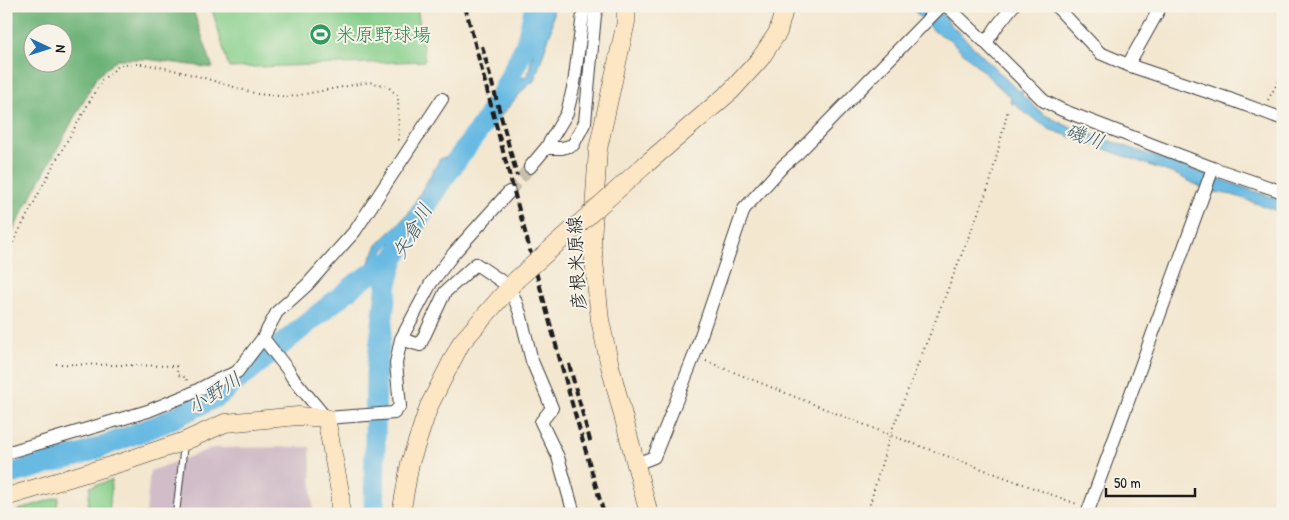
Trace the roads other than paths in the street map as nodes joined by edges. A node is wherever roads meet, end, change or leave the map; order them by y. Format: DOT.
graph roads {
  1 [pos="584,6"];
  2 [pos="598,6"];
  3 [pos="626,6"];
  4 [pos="785,6"];
  5 [pos="1013,6"];
  6 [pos="1056,6"];
  7 [pos="1162,6"];
  8 [pos="943,7"];
  9 [pos="986,43"];
  10 [pos="1128,66"];
  11 [pos="442,99"];
  12 [pos="1283,119"];
  13 [pos="546,148"];
  14 [pos="530,167"];
  15 [pos="1212,170"];
  16 [pos="509,192"];
  17 [pos="1283,192"];
  18 [pos="513,284"];
  19 [pos="263,338"];
  20 [pos="401,339"];
  21 [pos="326,418"];
  22 [pos="184,441"];
  23 [pos="6,453"];
  24 [pos="636,464"];
  25 [pos="6,497"];
  26 [pos="1088,511"];
  27 [pos="176,514"];
  28 [pos="340,514"];
  29 [pos="401,514"];
  30 [pos="574,514"];
  31 [pos="649,514"];
  1 -- 13 [label="street"];
  2 -- 13 [label="street"];
  3 -- 24 [label="street, 彦根米原線"];
  4 -- 18 [label="street, bridge"];
  5 -- 9 [label="street"];
  6 -- 10 [label="street"];
  7 -- 10 [label="street"];
  8 -- 9 [label="street"];
  8 -- 24 [label="street"];
  9 -- 15 [label="street"];
  10 -- 12 [label="street"];
  11 -- 19 [label="street"];
  13 -- 14 [label="street"];
  15 -- 17 [label="street"];
  15 -- 26 [label="street"];
  16 -- 20 [label="street"];
  18 -- 20 [label="street"];
  18 -- 29 [label="street"];
  18 -- 30 [label="street"];
  19 -- 21 [label="street"];
  19 -- 23 [label="street"];
  20 -- 21 [label="street"];
  21 -- 22 [label="street"];
  21 -- 28 [label="street"];
  22 -- 25 [label="street"];
  22 -- 27 [label="lane"];
  24 -- 31 [label="street, 彦根米原線"];
}
